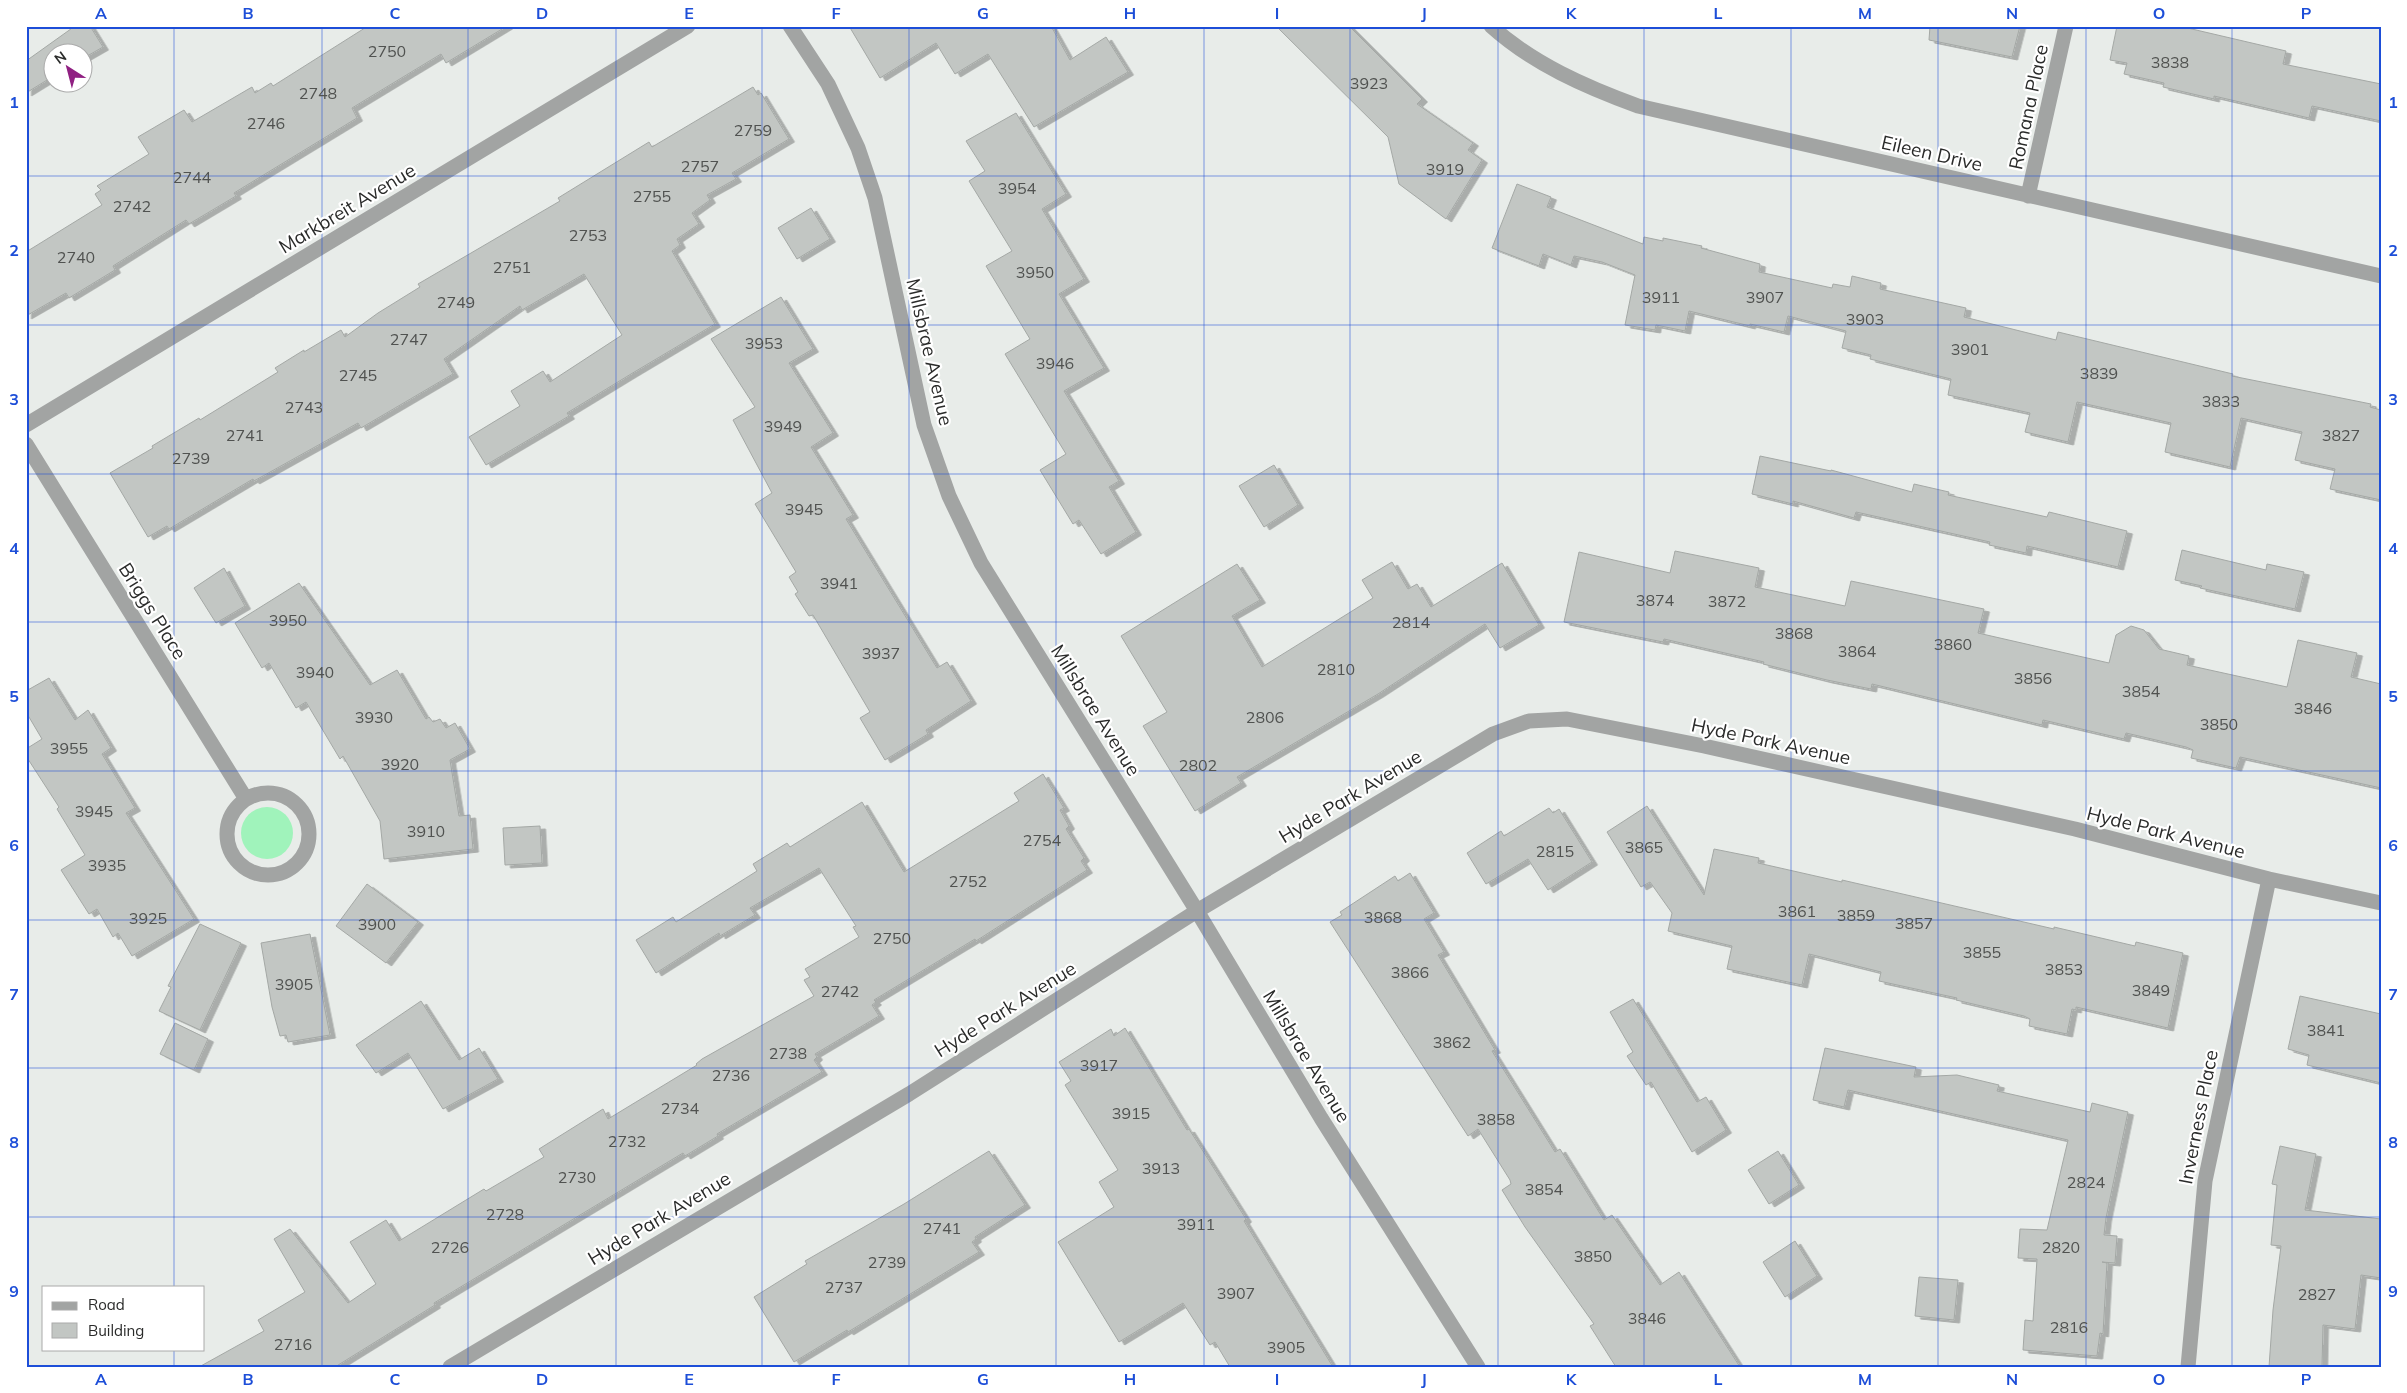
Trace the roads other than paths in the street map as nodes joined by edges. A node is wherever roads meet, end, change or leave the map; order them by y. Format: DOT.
graph roads {
  1 [pos="688,26"];
  2 [pos="790,26"];
  3 [pos="1491,26"];
  4 [pos="2066,26"];
  5 [pos="2028,196"];
  6 [pos="2381,276"];
  7 [pos="26,425"];
  8 [pos="26,444"];
  9 [pos="246,799"];
  10 [pos="2269,879"];
  11 [pos="2381,904"];
  12 [pos="1196,911"];
  13 [pos="450,1367"];
  14 [pos="1478,1367"];
  15 [pos="2188,1367"];
  1 -- 7 [label="street, Markbreit Avenue"];
  2 -- 12 [label="street, Millsbrae Avenue"];
  3 -- 5 [label="street, Eileen Drive"];
  4 -- 5 [label="street, Romana Place"];
  5 -- 6 [label="street, Eileen Drive"];
  8 -- 9 [label="street, Briggs Place"];
  9 -- 9 [label="street"];
  10 -- 11 [label="street, Hyde Park Avenue"];
  10 -- 12 [label="street, Hyde Park Avenue"];
  10 -- 15 [label="street, Inverness Place"];
  12 -- 13 [label="street, Hyde Park Avenue"];
  12 -- 14 [label="street, Millsbrae Avenue"];
}
